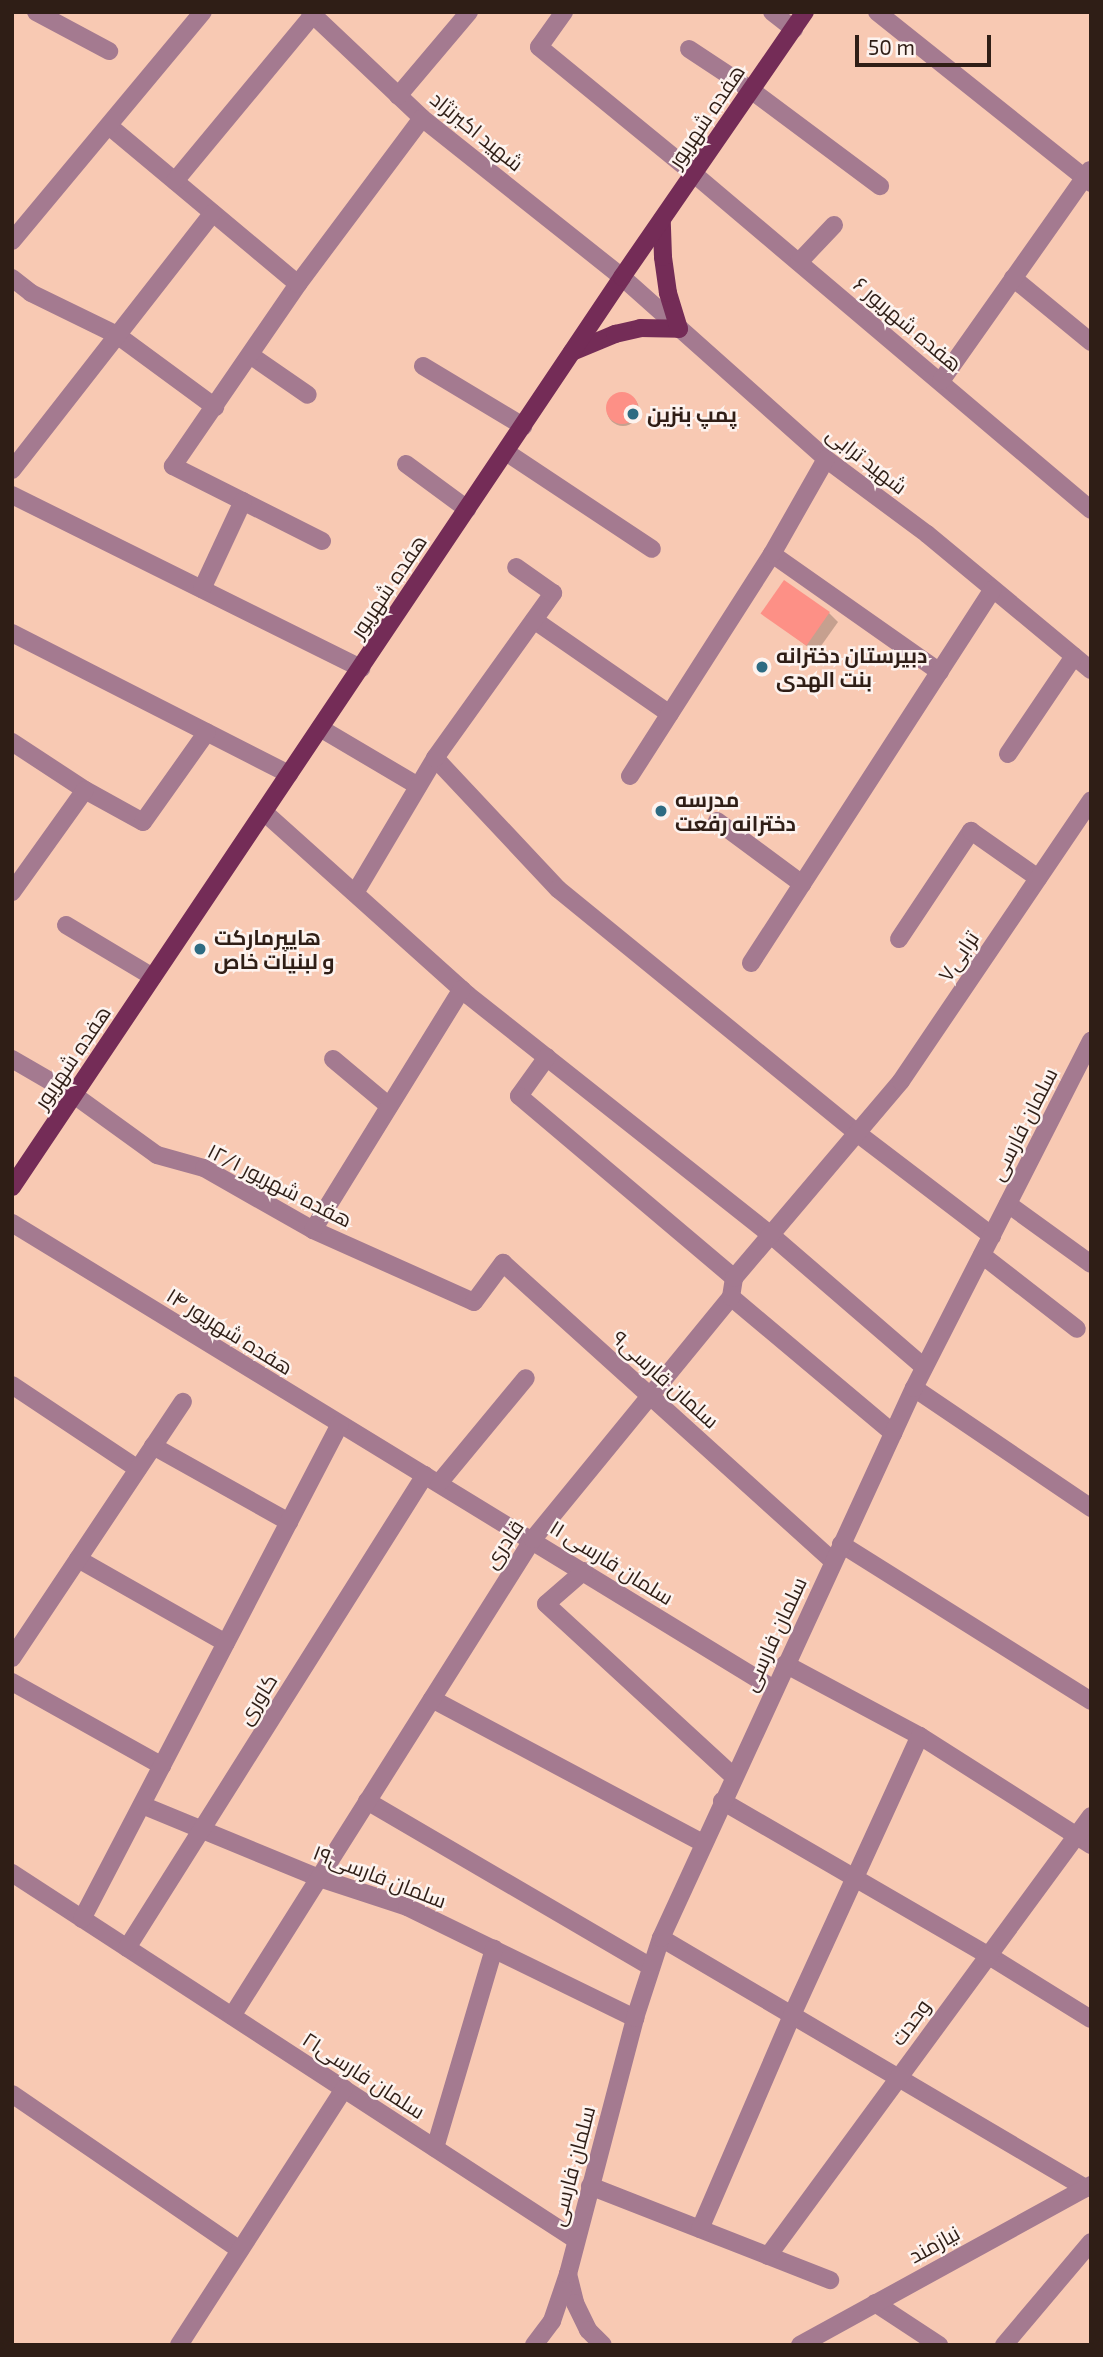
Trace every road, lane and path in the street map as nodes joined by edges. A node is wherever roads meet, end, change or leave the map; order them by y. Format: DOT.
graph roads {
  1 [pos="36,12"];
  2 [pos="203,12"];
  3 [pos="469,12"];
  4 [pos="564,12"];
  5 [pos="772,12"];
  6 [pos="805,12"];
  7 [pos="877,12"];
  8 [pos="311,13"];
  9 [pos="794,29"];
  10 [pos="689,49"];
  11 [pos="109,51"];
  12 [pos="751,90"];
  13 [pos="398,96"];
  14 [pos="422,118"];
  15 [pos="109,126"];
  16 [pos="694,174"];
  17 [pos="1089,176"];
  18 [pos="175,181"];
  19 [pos="880,186"];
  20 [pos="213,213"];
  21 [pos="662,220"];
  22 [pos="834,225"];
  23 [pos="12,241"];
  24 [pos="799,262"];
  25 [pos="622,277"];
  26 [pos="12,278"];
  27 [pos="1013,278"];
  28 [pos="298,284"];
  29 [pos="679,329"];
  30 [pos="117,335"];
  31 [pos="1091,342"];
  32 [pos="572,352"];
  33 [pos="250,355"];
  34 [pos="423,366"];
  35 [pos="941,381"];
  36 [pos="308,395"];
  37 [pos="215,407"];
  38 [pos="523,426"];
  39 [pos="506,452"];
  40 [pos="826,459"];
  41 [pos="406,464"];
  42 [pos="12,470"];
  43 [pos="12,495"];
  44 [pos="243,501"];
  45 [pos="467,509"];
  46 [pos="1091,510"];
  47 [pos="322,541"];
  48 [pos="652,549"];
  49 [pos="772,554"];
  50 [pos="516,567"];
  51 [pos="202,589"];
  52 [pos="993,589"];
  53 [pos="534,620"];
  54 [pos="12,634"];
  55 [pos="1074,656"];
  56 [pos="361,668"];
  57 [pos="1091,670"];
  58 [pos="940,672"];
  59 [pos="670,714"];
  60 [pos="320,728"];
  61 [pos="207,732"];
  62 [pos="12,742"];
  63 [pos="1008,754"];
  64 [pos="435,758"];
  65 [pos="289,774"];
  66 [pos="630,776"];
  67 [pos="418,786"];
  68 [pos="85,790"];
  69 [pos="1091,800"];
  70 [pos="264,812"];
  71 [pos="716,821"];
  72 [pos="1038,878"];
  73 [pos="802,884"];
  74 [pos="12,892"];
  75 [pos="355,894"];
  76 [pos="66,925"];
  77 [pos="899,939"];
  78 [pos="751,963"];
  79 [pos="153,977"];
  80 [pos="462,989"];
  81 [pos="1091,1040"];
  82 [pos="547,1057"];
  83 [pos="12,1059"];
  84 [pos="333,1059"];
  85 [pos="1084,1071"];
  86 [pos="74,1095"];
  87 [pos="389,1107"];
  88 [pos="857,1133"];
  89 [pos="14,1182"];
  90 [pos="1008,1204"];
  91 [pos="12,1223"];
  92 [pos="313,1230"];
  93 [pos="771,1235"];
  94 [pos="992,1236"];
  95 [pos="982,1255"];
  96 [pos="1091,1264"];
  97 [pos="734,1278"];
  98 [pos="731,1297"];
  99 [pos="474,1302"];
  100 [pos="1077,1329"];
  101 [pos="925,1367"];
  102 [pos="526,1378"];
  103 [pos="12,1385"];
  104 [pos="914,1388"];
  105 [pos="650,1396"];
  106 [pos="183,1402"];
  107 [pos="340,1424"];
  108 [pos="893,1433"];
  109 [pos="153,1446"];
  110 [pos="138,1469"];
  111 [pos="432,1479"];
  112 [pos="1091,1508"];
  113 [pos="289,1522"];
  114 [pos="533,1539"];
  115 [pos="841,1544"];
  116 [pos="78,1559"];
  117 [pos="833,1561"];
  118 [pos="584,1571"];
  119 [pos="226,1643"];
  120 [pos="12,1658"];
  121 [pos="785,1664"];
  122 [pos="12,1682"];
  123 [pos="774,1689"];
  124 [pos="432,1699"];
  125 [pos="1091,1701"];
  126 [pos="920,1736"];
  127 [pos="162,1766"];
  128 [pos="733,1776"];
  129 [pos="368,1801"];
  130 [pos="722,1801"];
  131 [pos="142,1805"];
  132 [pos="1091,1816"];
  133 [pos="201,1830"];
  134 [pos="1083,1840"];
  135 [pos="703,1843"];
  136 [pos="12,1873"];
  137 [pos="319,1878"];
  138 [pos="855,1878"];
  139 [pos="82,1919"];
  140 [pos="661,1938"];
  141 [pos="127,1948"];
  142 [pos="494,1949"];
  143 [pos="986,1954"];
  144 [pos="651,1966"];
  145 [pos="792,2015"];
  146 [pos="232,2016"];
  147 [pos="635,2018"];
  148 [pos="1091,2019"];
  149 [pos="898,2078"];
  150 [pos="344,2089"];
  151 [pos="12,2094"];
  152 [pos="435,2148"];
  153 [pos="590,2186"];
  154 [pos="1088,2186"];
  155 [pos="700,2229"];
  156 [pos="576,2240"];
  157 [pos="1091,2242"];
  158 [pos="240,2250"];
  159 [pos="768,2256"];
  160 [pos="568,2274"];
  161 [pos="830,2280"];
  162 [pos="876,2303"];
  163 [pos="179,2345"];
  164 [pos="534,2345"];
  165 [pos="603,2345"];
  166 [pos="800,2345"];
  167 [pos="939,2345"];
  168 [pos="1004,2345"];
  1 -- 11 [label="street"];
  2 -- 15 [label="street"];
  3 -- 13 [label="street"];
  4 -- 16 [label="street, هفده شهریور ۶"];
  5 -- 9 [label="street"];
  6 -- 9 [label="main road, هفده شهریور"];
  7 -- 17 [label="street"];
  8 -- 13 [label="street, شهید اکبرنژاد"];
  8 -- 18 [label="street"];
  9 -- 12 [label="main road, هفده شهریور"];
  10 -- 12 [label="street"];
  12 -- 16 [label="main road, هفده شهریور"];
  12 -- 19 [label="street"];
  13 -- 14 [label="street, شهید اکبرنژاد"];
  14 -- 25 [label="street, شهید اکبرنژاد"];
  14 -- 28 [label="street"];
  15 -- 18 [label="street"];
  15 -- 23 [label="street"];
  16 -- 21 [label="main road, هفده شهریور"];
  16 -- 24 [label="street, هفده شهریور ۶"];
  17 -- 27 [label="street"];
  18 -- 20 [label="street"];
  20 -- 28 [label="street"];
  20 -- 30 [label="street"];
  21 -- 25 [label="main road, هفده شهریور"];
  21 -- 29 [label="main road"];
  22 -- 24 [label="street"];
  24 -- 35 [label="street, هفده شهریور ۶"];
  25 -- 29 [label="street, شهید ترابی"];
  25 -- 32 [label="main road, هفده شهریور"];
  26 -- 30 [label="street"];
  27 -- 31 [label="street"];
  27 -- 35 [label="street"];
  28 -- 33 [label="street"];
  29 -- 32 [label="main road"];
  29 -- 40 [label="street, شهید ترابی"];
  30 -- 37 [label="street"];
  30 -- 42 [label="street"];
  32 -- 38 [label="main road, هفده شهریور"];
  33 -- 36 [label="street"];
  33 -- 37 [label="street"];
  34 -- 38 [label="street"];
  35 -- 46 [label="street, هفده شهریور ۶"];
  37 -- 44 [label="street"];
  38 -- 39 [label="main road, هفده شهریور"];
  39 -- 45 [label="main road, هفده شهریور"];
  39 -- 48 [label="street"];
  40 -- 49 [label="street"];
  40 -- 52 [label="street, شهید ترابی"];
  41 -- 45 [label="street"];
  43 -- 51 [label="street"];
  44 -- 47 [label="street"];
  44 -- 51 [label="street"];
  45 -- 56 [label="main road, هفده شهریور"];
  49 -- 58 [label="street"];
  49 -- 59 [label="street"];
  50 -- 53 [label="street"];
  51 -- 56 [label="street"];
  52 -- 55 [label="street, شهید ترابی"];
  52 -- 58 [label="street"];
  53 -- 59 [label="street"];
  53 -- 64 [label="street"];
  54 -- 61 [label="street"];
  55 -- 57 [label="street, شهید ترابی"];
  55 -- 63 [label="street"];
  56 -- 60 [label="main road, هفده شهریور"];
  58 -- 73 [label="street"];
  59 -- 66 [label="street"];
  60 -- 65 [label="main road, هفده شهریور"];
  60 -- 67 [label="street"];
  61 -- 65 [label="street"];
  61 -- 68 [label="street"];
  62 -- 68 [label="street"];
  64 -- 67 [label="street"];
  64 -- 88 [label="street"];
  65 -- 70 [label="main road, هفده شهریور"];
  67 -- 75 [label="street"];
  68 -- 74 [label="street"];
  69 -- 72 [label="street, ترابی۷"];
  70 -- 75 [label="street"];
  70 -- 79 [label="main road, هفده شهریور"];
  71 -- 73 [label="street"];
  72 -- 77 [label="street"];
  72 -- 88 [label="street, ترابی۷"];
  73 -- 78 [label="street"];
  75 -- 80 [label="street"];
  76 -- 79 [label="street"];
  79 -- 86 [label="main road, هفده شهریور"];
  80 -- 82 [label="street"];
  80 -- 87 [label="street"];
  81 -- 85 [label="street, سلمان فارسی"];
  82 -- 93 [label="street"];
  82 -- 97 [label="street"];
  83 -- 86 [label="street, هفده شهریور ۱۲/۱"];
  84 -- 87 [label="street"];
  85 -- 90 [label="street, سلمان فارسی"];
  86 -- 89 [label="main road, هفده شهریور"];
  86 -- 92 [label="street, هفده شهریور ۱۲/۱"];
  87 -- 92 [label="street"];
  88 -- 93 [label="street"];
  88 -- 94 [label="street"];
  90 -- 94 [label="street, سلمان فارسی"];
  90 -- 96 [label="street"];
  91 -- 107 [label="street, هفده شهریور ۱۴"];
  92 -- 99 [label="street, هفده شهریور ۱۲/۱"];
  93 -- 97 [label="street"];
  93 -- 101 [label="street"];
  94 -- 95 [label="street, سلمان فارسی"];
  95 -- 100 [label="street"];
  95 -- 101 [label="street, سلمان فارسی"];
  97 -- 98 [label="street"];
  98 -- 105 [label="street, قادری"];
  98 -- 108 [label="street"];
  99 -- 105 [label="street, سلمان فارسی۹"];
  101 -- 104 [label="street, سلمان فارسی"];
  102 -- 111 [label="street, کاوری"];
  103 -- 110 [label="street"];
  104 -- 108 [label="street, سلمان فارسی"];
  104 -- 112 [label="street"];
  105 -- 114 [label="street, قادری"];
  105 -- 117 [label="street, سلمان فارسی۹"];
  106 -- 109 [label="street"];
  107 -- 111 [label="street, هفده شهریور ۱۴"];
  107 -- 113 [label="street"];
  108 -- 115 [label="street, سلمان فارسی"];
  109 -- 110 [label="street"];
  109 -- 113 [label="street"];
  110 -- 116 [label="street"];
  111 -- 114 [label="street, سلمان فارسی ۱۱"];
  111 -- 133 [label="street, کاوری"];
  113 -- 119 [label="street"];
  114 -- 118 [label="street, سلمان فارسی ۱۱"];
  114 -- 124 [label="street, قادری"];
  115 -- 117 [label="street, سلمان فارسی"];
  115 -- 125 [label="street"];
  116 -- 119 [label="street"];
  116 -- 120 [label="street"];
  117 -- 121 [label="street, سلمان فارسی"];
  118 -- 123 [label="street, سلمان فارسی ۱۱"];
  118 -- 128 [label="street"];
  119 -- 127 [label="street"];
  121 -- 123 [label="street, سلمان فارسی"];
  121 -- 126 [label="street"];
  122 -- 127 [label="street"];
  123 -- 128 [label="street, سلمان فارسی"];
  124 -- 129 [label="street, قادری"];
  124 -- 135 [label="street"];
  126 -- 134 [label="street"];
  126 -- 138 [label="street"];
  127 -- 131 [label="street"];
  128 -- 130 [label="street, سلمان فارسی"];
  129 -- 137 [label="street, قادری"];
  129 -- 144 [label="street"];
  130 -- 135 [label="street, سلمان فارسی"];
  130 -- 138 [label="street"];
  131 -- 133 [label="street, سلمان فارسی۱۹"];
  131 -- 139 [label="street"];
  132 -- 134 [label="street, وحدت"];
  133 -- 137 [label="street, سلمان فارسی۱۹"];
  133 -- 141 [label="street, کاوری"];
  134 -- 143 [label="street, وحدت"];
  135 -- 140 [label="street, سلمان فارسی"];
  136 -- 139 [label="street, سلمان فارسی۲۱"];
  137 -- 142 [label="street, سلمان فارسی۱۹"];
  137 -- 146 [label="street, قادری"];
  138 -- 143 [label="street"];
  138 -- 145 [label="street"];
  139 -- 141 [label="street, سلمان فارسی۲۱"];
  140 -- 144 [label="street, سلمان فارسی"];
  140 -- 145 [label="street"];
  141 -- 146 [label="street, سلمان فارسی۲۱"];
  142 -- 147 [label="street, سلمان فارسی۱۹"];
  142 -- 152 [label="street"];
  143 -- 148 [label="street"];
  143 -- 149 [label="street, وحدت"];
  144 -- 147 [label="street, سلمان فارسی"];
  145 -- 149 [label="street"];
  145 -- 155 [label="street"];
  146 -- 150 [label="street, سلمان فارسی۲۱"];
  147 -- 153 [label="street, سلمان فارسی"];
  149 -- 154 [label="street"];
  149 -- 159 [label="street, وحدت"];
  150 -- 152 [label="street, سلمان فارسی۲۱"];
  150 -- 158 [label="street"];
  151 -- 158 [label="street"];
  152 -- 156 [label="street, سلمان فارسی۲۱"];
  153 -- 155 [label="street"];
  153 -- 156 [label="street, سلمان فارسی"];
  154 -- 162 [label="street, نیازمند"];
  155 -- 159 [label="street"];
  156 -- 160 [label="street, سلمان فارسی"];
  157 -- 168 [label="street"];
  158 -- 163 [label="street"];
  159 -- 161 [label="street"];
  160 -- 164 [label="street, سلمان فارسی"];
  160 -- 165 [label="street"];
  162 -- 166 [label="street, نیازمند"];
  162 -- 167 [label="street"];
}
